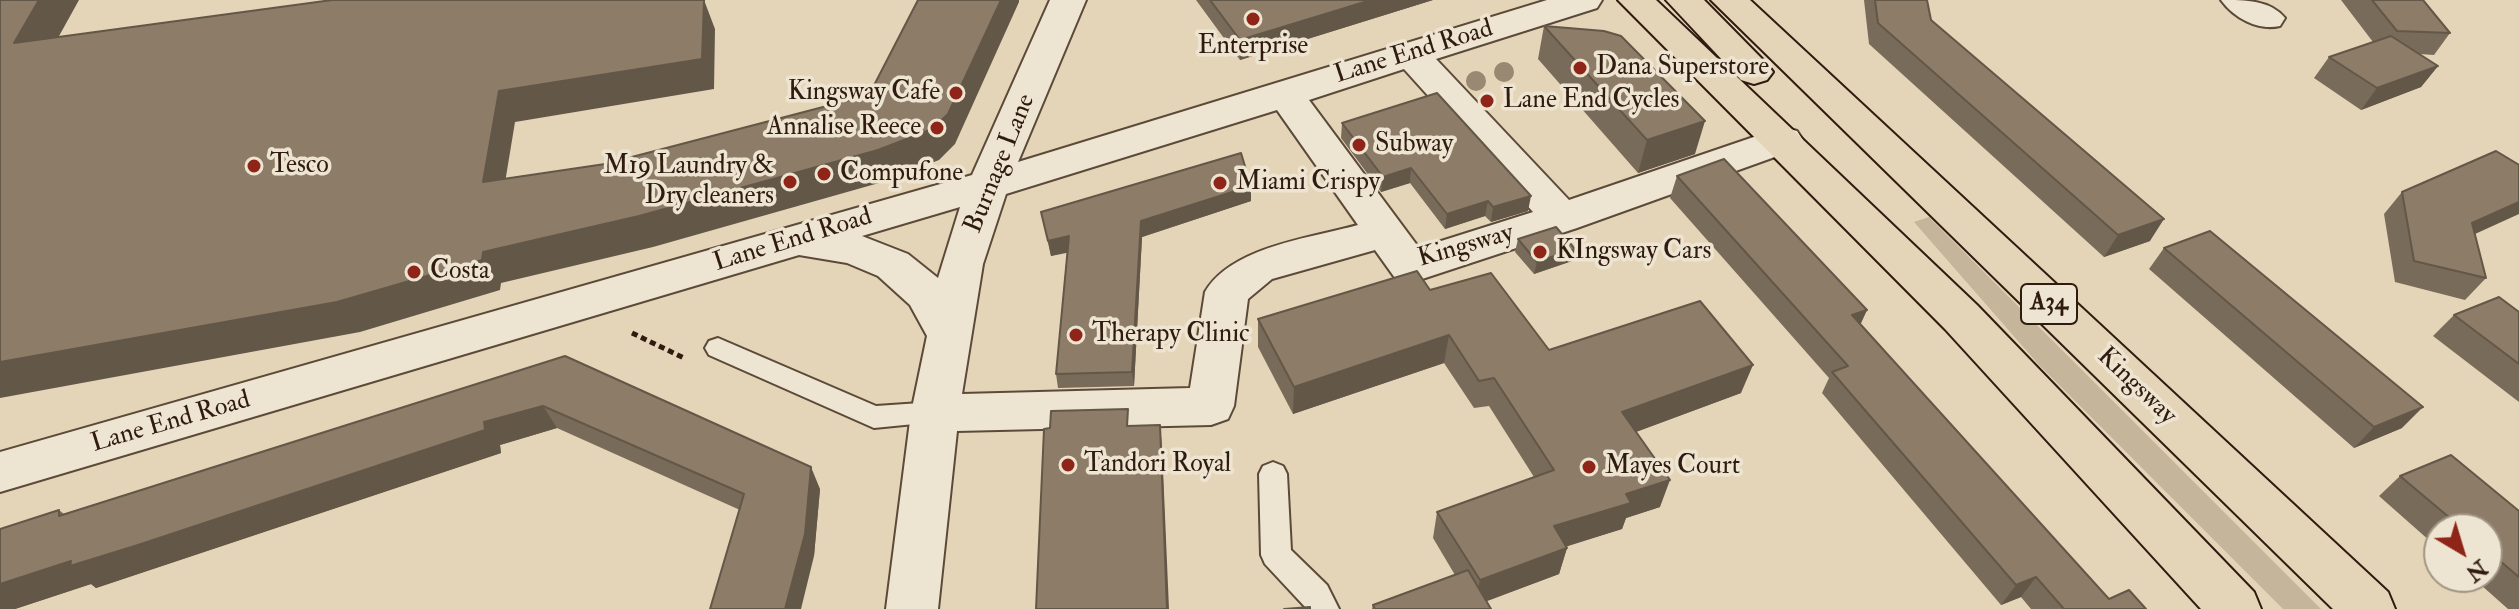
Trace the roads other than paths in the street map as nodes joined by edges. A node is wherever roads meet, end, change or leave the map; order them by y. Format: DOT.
graph roads {
  1 [pos="1068,0"];
  2 [pos="1584,0"];
  3 [pos="1636,0"];
  4 [pos="1684,0"];
  5 [pos="1729,0"];
  6 [pos="1410,54"];
  7 [pos="1285,94"];
  8 [pos="1783,140"];
  9 [pos="989,182"];
  10 [pos="1562,218"];
  11 [pos="1385,232"];
  12 [pos="783,244"];
  13 [pos="1961,317"];
  14 [pos="948,334"];
  15 [pos="718,348"];
  16 [pos="935,413"];
  17 [pos="0,472"];
  18 [pos="1273,474"];
  19 [pos="912,609"];
  20 [pos="1323,609"];
  21 [pos="2235,609"];
  22 [pos="2369,609"];
  1 -- 9 [label="street, Burnage Lane"];
  2 -- 6 [label="street, Lane End Road"];
  3 -- 8 [label="highway"];
  4 -- 13 [label="highway"];
  5 -- 22 [label="highway, Kingsway / A34"];
  6 -- 7 [label="street, Lane End Road"];
  6 -- 10 [label="street"];
  7 -- 9 [label="street, Lane End Road"];
  7 -- 11 [label="street"];
  8 -- 10 [label="street"];
  8 -- 13 [label="highway"];
  9 -- 12 [label="street, Lane End Road"];
  9 -- 14 [label="street, Burnage Lane"];
  10 -- 11 [label="street, Kingsway"];
  11 -- 16 [label="street"];
  12 -- 14 [label="street"];
  12 -- 17 [label="street, Lane End Road"];
  13 -- 21 [label="highway"];
  14 -- 16 [label="street, Burnage Lane"];
  15 -- 16 [label="lane"];
  16 -- 19 [label="street, Burnage Lane"];
  18 -- 20 [label="lane"];
}
